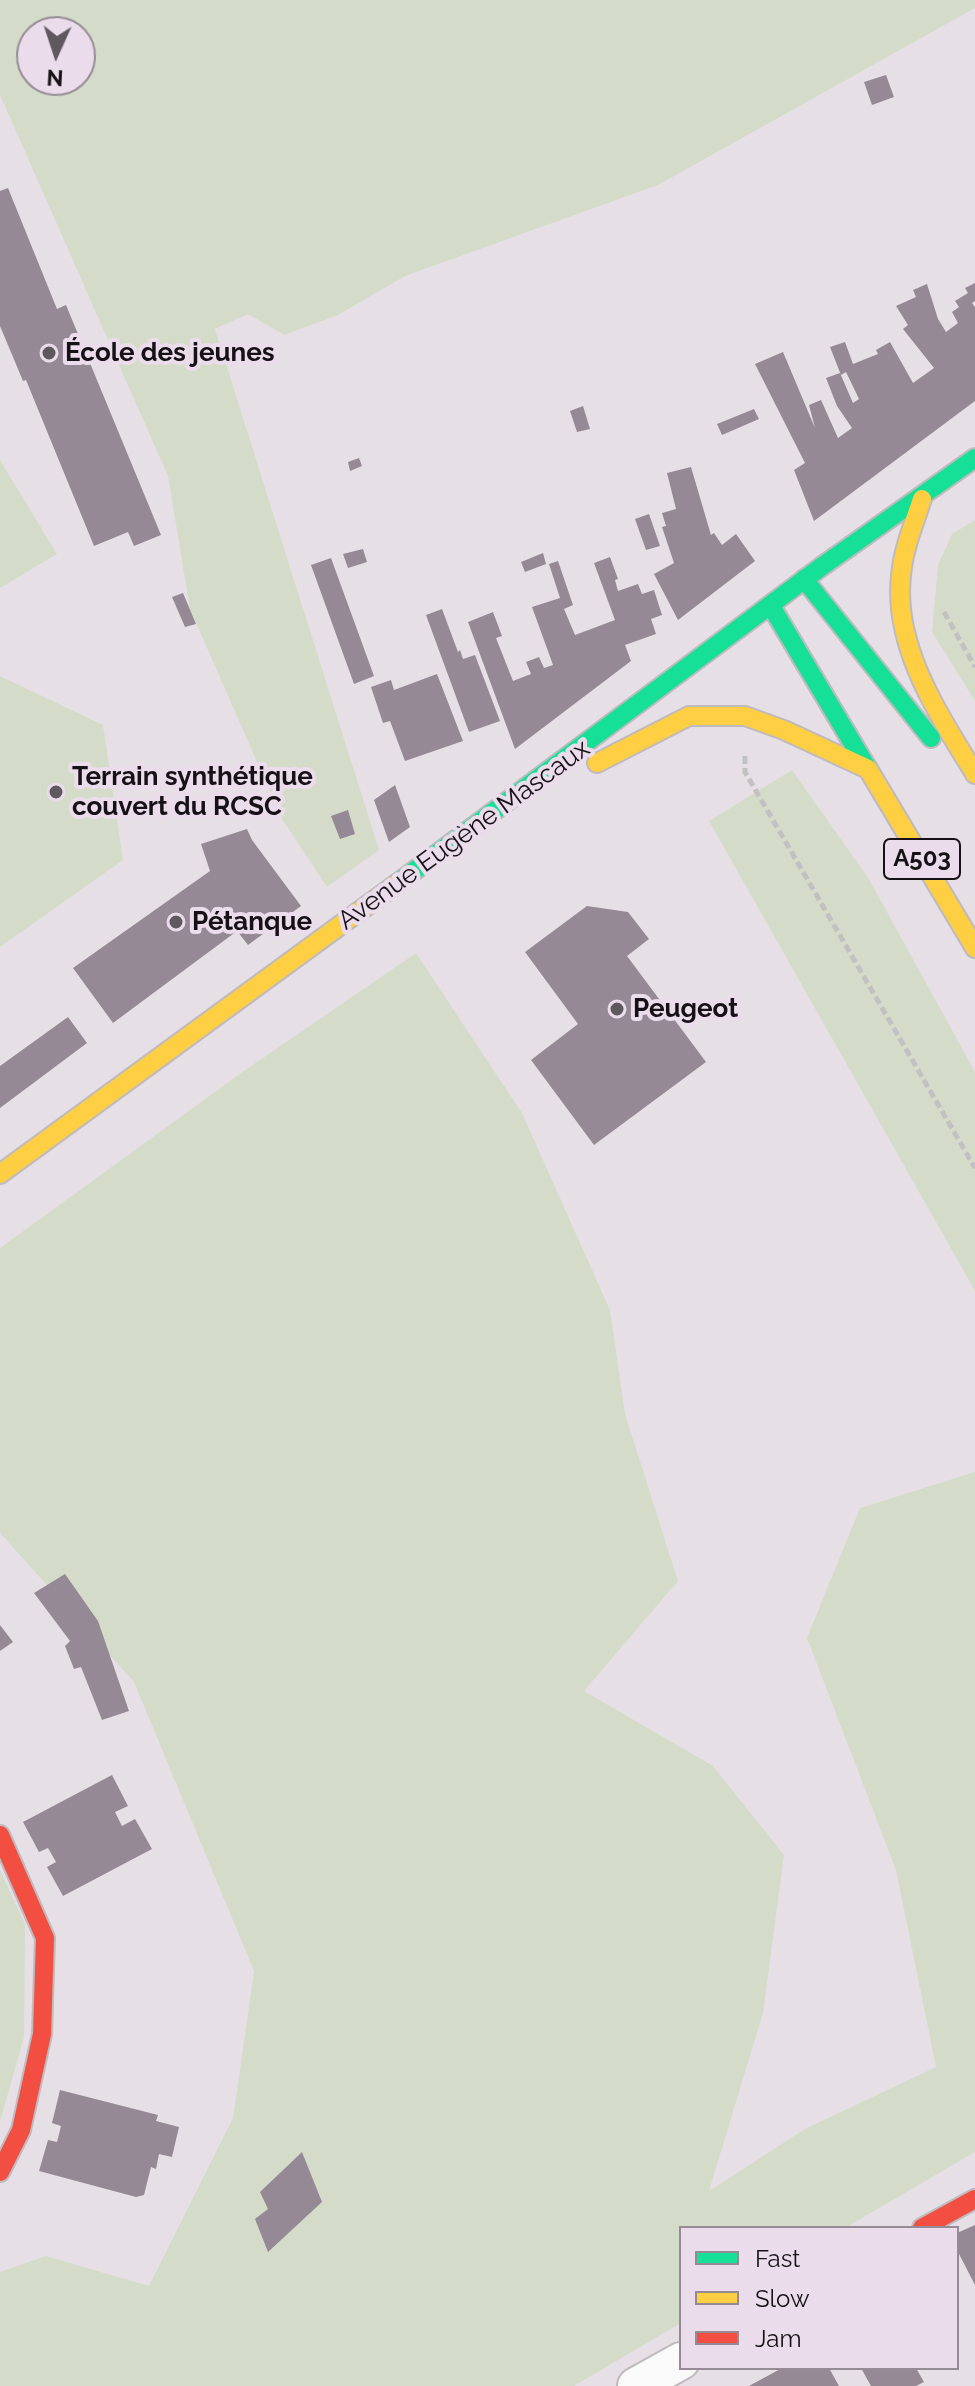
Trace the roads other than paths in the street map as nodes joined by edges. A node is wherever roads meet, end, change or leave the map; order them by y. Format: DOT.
graph roads {
  1 [pos="975,458"];
  2 [pos="922,499"];
  3 [pos="804,579"];
  4 [pos="771,606"];
  5 [pos="868,769"];
  6 [pos="975,774"];
  7 [pos="975,793"];
  8 [pos="494,813"];
  9 [pos="975,948"];
  10 [pos="0,1174"];
  11 [pos="0,1835"];
  12 [pos="0,2172"];
  13 [pos="975,2199"];
  14 [pos="926,2226"];
  15 [pos="679,2362"];
  16 [pos="636,2386"];
  1 -- 2 [label="main road, Avenue Eugène Mascaux"];
  2 -- 3 [label="main road, Avenue Eugène Mascaux"];
  2 -- 6 [label="main road"];
  3 -- 4 [label="main road, Avenue Eugène Mascaux"];
  3 -- 7 [label="main road"];
  4 -- 5 [label="main road, A503"];
  4 -- 8 [label="main road, Avenue Eugène Mascaux"];
  5 -- 8 [label="main road"];
  5 -- 9 [label="main road, A503"];
  8 -- 10 [label="main road, Avenue Eugène Mascaux"];
  11 -- 12 [label="main road"];
  13 -- 14 [label="main road"];
  15 -- 16 [label="street"];
}
